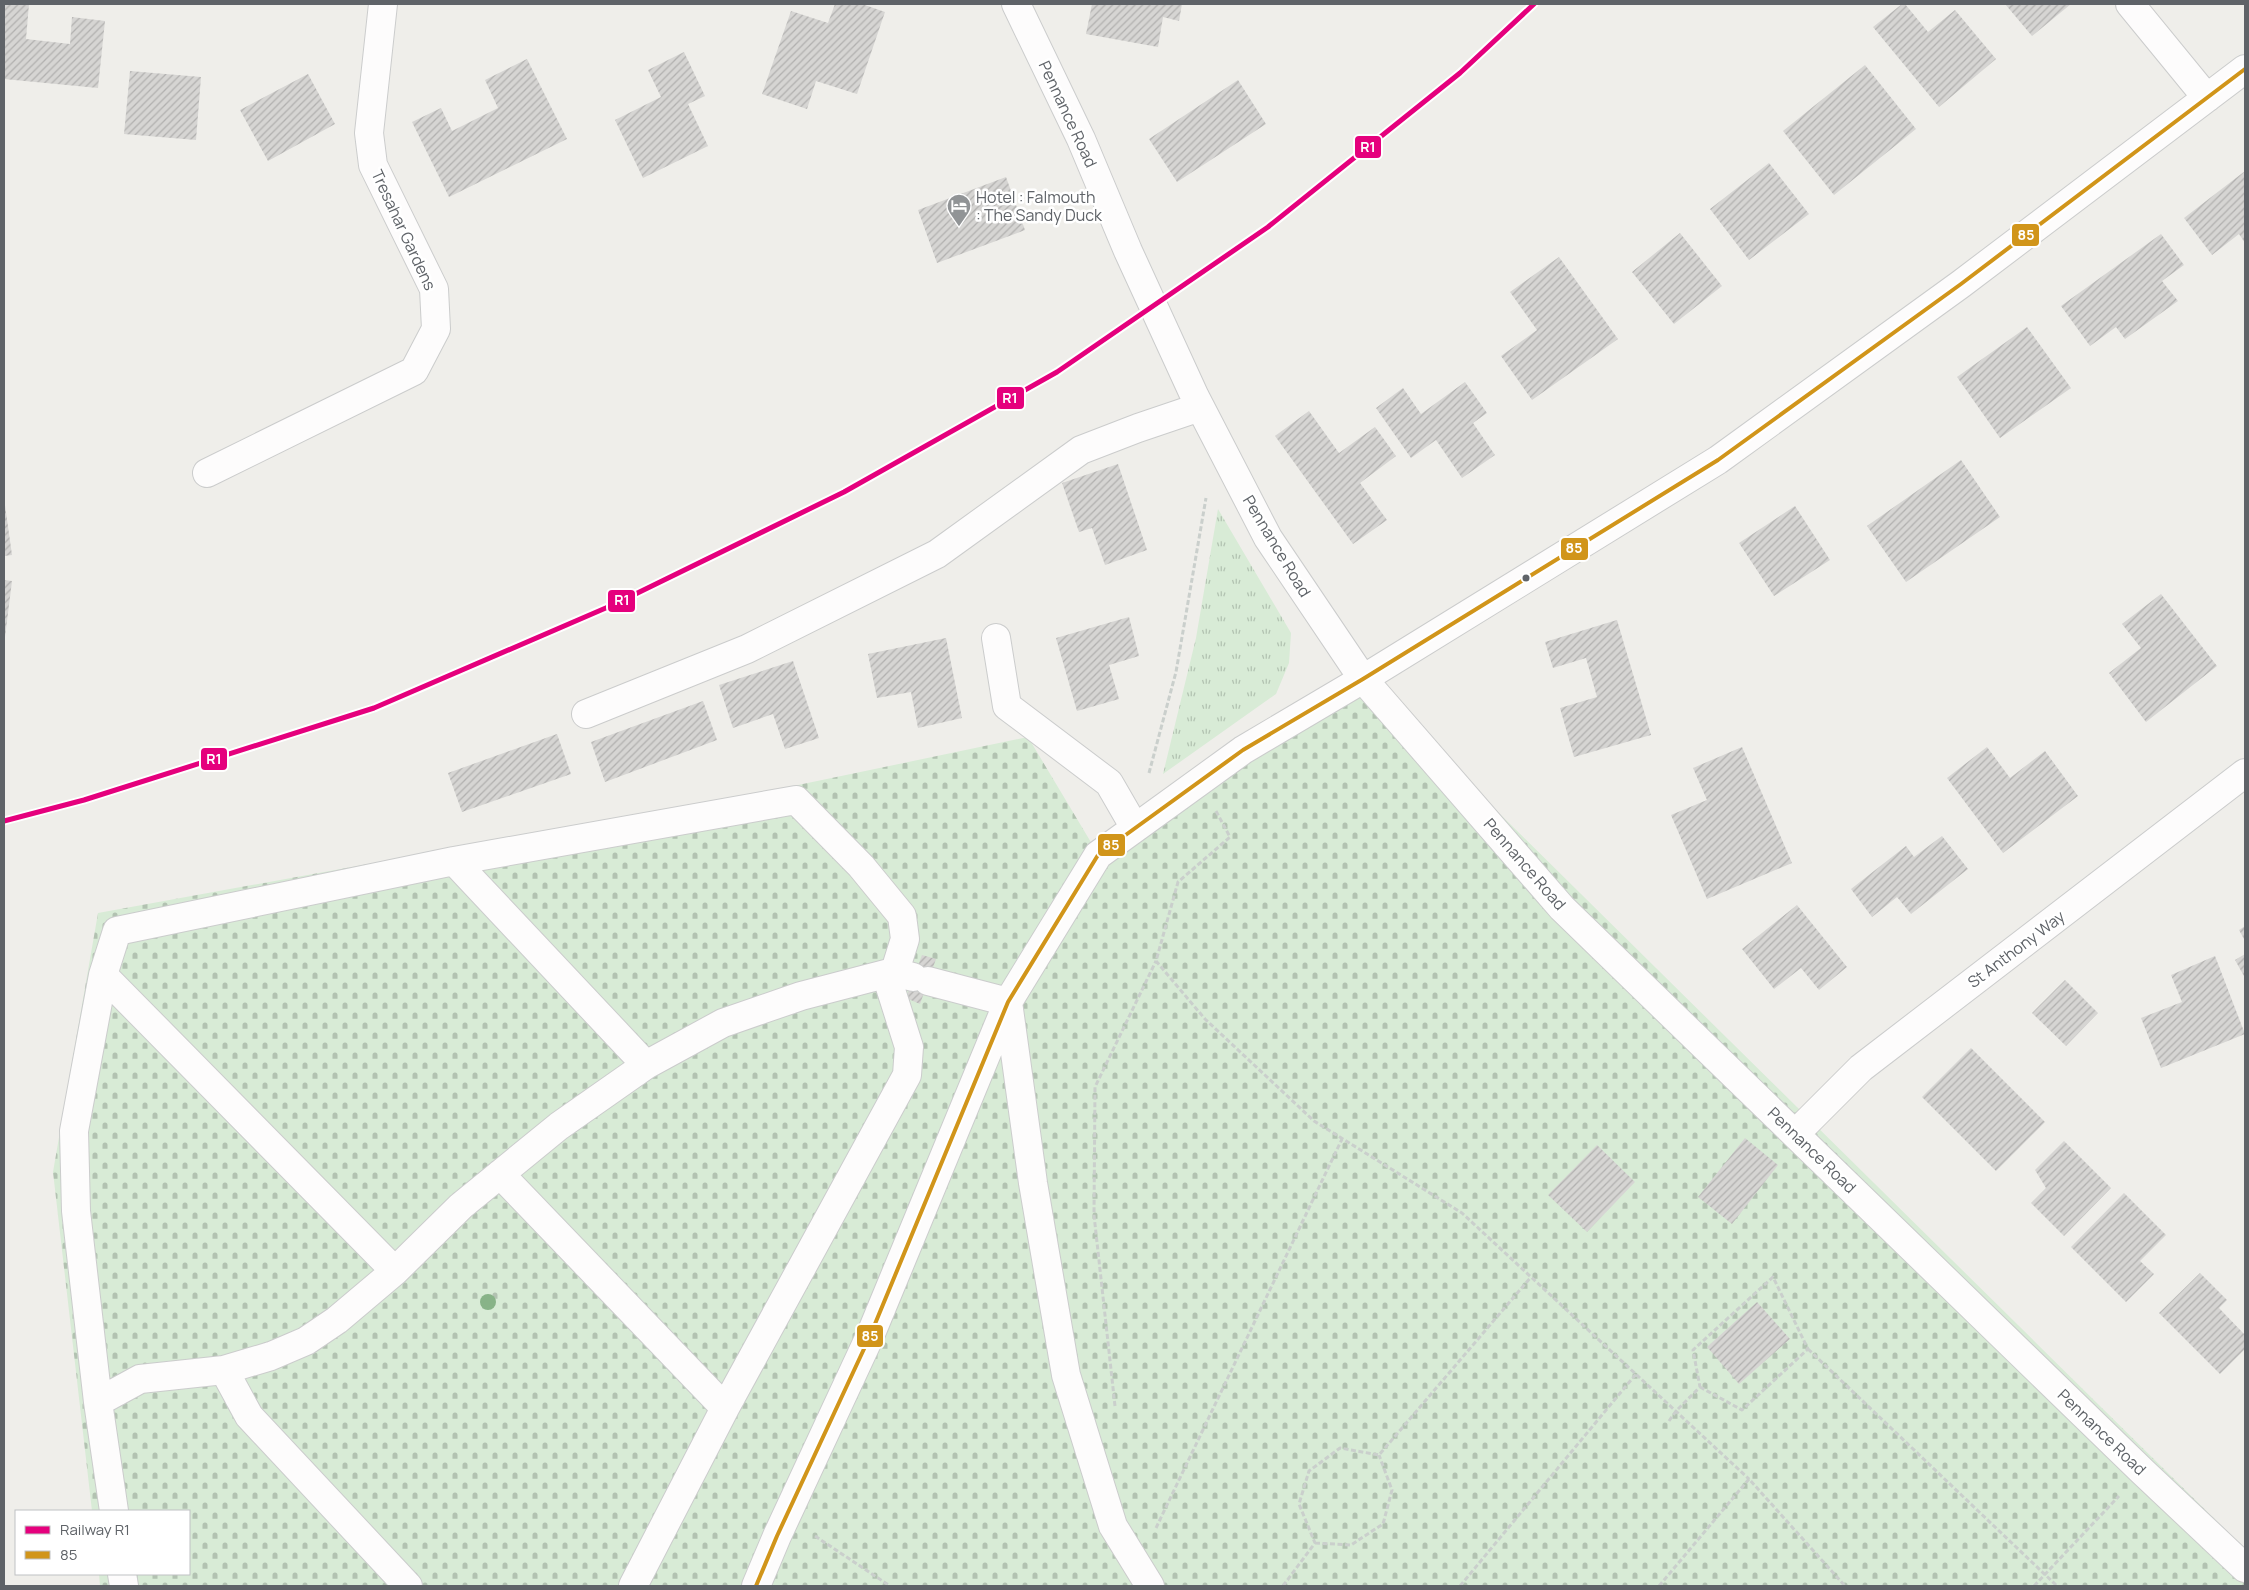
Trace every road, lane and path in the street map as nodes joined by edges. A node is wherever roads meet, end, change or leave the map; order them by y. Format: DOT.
graph roads {
  1 [pos="383,4"];
  2 [pos="1016,4"];
  3 [pos="2130,4"];
  4 [pos="2245,69"];
  5 [pos="2207,98"];
  6 [pos="1197,402"];
  7 [pos="207,474"];
  8 [pos="1207,496"];
  9 [pos="996,638"];
  10 [pos="1363,679"];
  11 [pos="586,714"];
  12 [pos="2245,773"];
  13 [pos="1211,803"];
  14 [pos="1135,828"];
  15 [pos="454,862"];
  16 [pos="1156,961"];
  17 [pos="103,975"];
  18 [pos="911,977"];
  19 [pos="1008,1002"];
  20 [pos="646,1065"];
  21 [pos="1795,1134"];
  22 [pos="1342,1138"];
  23 [pos="500,1174"];
  24 [pos="395,1271"];
  25 [pos="1531,1277"];
  26 [pos="1808,1349"];
  27 [pos="224,1370"];
  28 [pos="1636,1374"];
  29 [pos="1700,1387"];
  30 [pos="98,1402"];
  31 [pos="1115,1407"];
  32 [pos="725,1408"];
  33 [pos="1676,1411"];
  34 [pos="1669,1421"];
  35 [pos="1380,1455"];
  36 [pos="2142,1471"];
  37 [pos="1749,1478"];
  38 [pos="114,1510"];
  39 [pos="1156,1528"];
  40 [pos="812,1534"];
  41 [pos="1316,1543"];
  42 [pos="2245,1568"];
  43 [pos="2044,1575"];
  44 [pos="408,1586"];
  45 [pos="633,1586"];
  46 [pos="756,1586"];
  47 [pos="890,1586"];
  48 [pos="1150,1586"];
  49 [pos="1283,1586"];
  50 [pos="1460,1586"];
  51 [pos="1659,1586"];
  52 [pos="1845,1586"];
  53 [pos="2034,1586"];
  54 [pos="2057,1586"];
  1 -- 7 [label="street, Tresahar Gardens"];
  2 -- 6 [label="street, Pennance Road"];
  3 -- 5 [label="street"];
  4 -- 5 [label="street"];
  5 -- 10 [label="street"];
  6 -- 10 [label="street, Pennance Road"];
  6 -- 11 [label="street"];
  8 -- 14 [label="path"];
  9 -- 14 [label="street"];
  10 -- 14 [label="street"];
  10 -- 21 [label="street, Pennance Road"];
  12 -- 21 [label="street, St Anthony Way"];
  13 -- 16 [label="path"];
  14 -- 19 [label="street"];
  15 -- 17 [label="street"];
  15 -- 18 [label="street"];
  15 -- 20 [label="street"];
  16 -- 22 [label="path"];
  16 -- 31 [label="path"];
  17 -- 24 [label="street"];
  17 -- 30 [label="street"];
  18 -- 19 [label="street"];
  18 -- 20 [label="street"];
  18 -- 32 [label="street"];
  19 -- 46 [label="street"];
  19 -- 48 [label="street"];
  20 -- 23 [label="street"];
  21 -- 36 [label="street, Pennance Road"];
  22 -- 25 [label="path"];
  22 -- 39 [label="path"];
  23 -- 24 [label="street"];
  23 -- 32 [label="street"];
  24 -- 27 [label="street"];
  25 -- 28 [label="path"];
  25 -- 35 [label="path"];
  26 -- 29 [label="path"];
  26 -- 29 [label="path"];
  26 -- 43 [label="path"];
  27 -- 30 [label="street"];
  27 -- 44 [label="street"];
  28 -- 33 [label="path"];
  28 -- 50 [label="path"];
  29 -- 33 [label="path"];
  30 -- 38 [label="street"];
  32 -- 45 [label="street"];
  33 -- 34 [label="path"];
  33 -- 37 [label="path"];
  35 -- 41 [label="path"];
  35 -- 41 [label="path"];
  36 -- 42 [label="street, Pennance Road"];
  36 -- 43 [label="path"];
  37 -- 51 [label="path"];
  37 -- 52 [label="path"];
  40 -- 47 [label="path"];
  41 -- 49 [label="path"];
  43 -- 53 [label="path"];
  43 -- 54 [label="path"];
}
